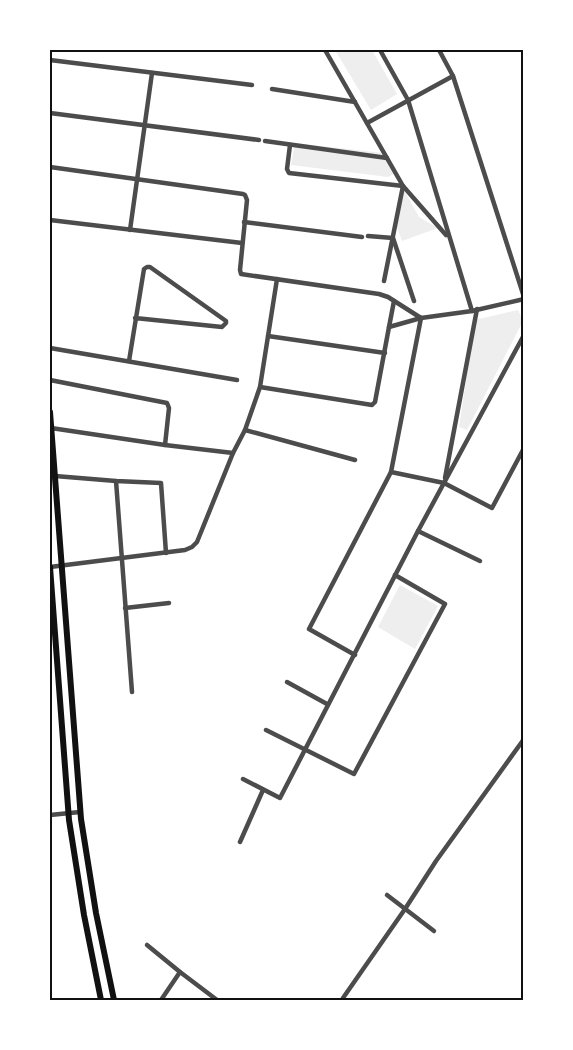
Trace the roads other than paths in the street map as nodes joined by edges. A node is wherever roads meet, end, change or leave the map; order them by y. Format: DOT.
graph roads {
  1 [pos="325,50"];
  2 [pos="380,50"];
  3 [pos="439,50"];
  4 [pos="50,60"];
  5 [pos="152,73"];
  6 [pos="453,76"];
  7 [pos="252,85"];
  8 [pos="272,90"];
  9 [pos="408,100"];
  10 [pos="355,102"];
  11 [pos="50,113"];
  12 [pos="367,123"];
  13 [pos="145,125"];
  14 [pos="259,140"];
  15 [pos="265,141"];
  16 [pos="290,145"];
  17 [pos="387,158"];
  18 [pos="50,167"];
  19 [pos="138,179"];
  20 [pos="403,186"];
  21 [pos="50,220"];
  22 [pos="244,222"];
  23 [pos="130,230"];
  24 [pos="448,237"];
  25 [pos="393,238"];
  26 [pos="242,243"];
  27 [pos="277,279"];
  28 [pos="384,281"];
  29 [pos="524,298"];
  30 [pos="394,301"];
  31 [pos="414,301"];
  32 [pos="474,310"];
  33 [pos="135,318"];
  34 [pos="421,318"];
  35 [pos="389,327"];
  36 [pos="524,335"];
  37 [pos="268,336"];
  38 [pos="50,348"];
  39 [pos="385,353"];
  40 [pos="129,361"];
  41 [pos="50,380"];
  42 [pos="237,380"];
  43 [pos="261,387"];
  44 [pos="50,412"];
  45 [pos="51,428"];
  46 [pos="245,430"];
  47 [pos="165,445"];
  48 [pos="524,448"];
  49 [pos="233,453"];
  50 [pos="355,460"];
  51 [pos="391,472"];
  52 [pos="55,476"];
  53 [pos="116,481"];
  54 [pos="444,483"];
  55 [pos="418,531"];
  56 [pos="166,553"];
  57 [pos="121,557"];
  58 [pos="480,561"];
  59 [pos="62,566"];
  60 [pos="50,567"];
  61 [pos="395,575"];
  62 [pos="169,603"];
  63 [pos="125,608"];
  64 [pos="355,655"];
  65 [pos="287,682"];
  66 [pos="132,692"];
  67 [pos="327,704"];
  68 [pos="266,730"];
  69 [pos="524,739"];
  70 [pos="305,750"];
  71 [pos="243,778"];
  72 [pos="262,790"];
  73 [pos="80,812"];
  74 [pos="68,813"];
  75 [pos="50,815"];
  76 [pos="240,842"];
  77 [pos="387,896"];
  78 [pos="405,909"];
  79 [pos="434,931"];
  80 [pos="147,945"];
  81 [pos="180,972"];
  82 [pos="343,998"];
  83 [pos="101,1000"];
  84 [pos="114,1000"];
  85 [pos="160,1000"];
  86 [pos="217,1000"];
  1 -- 10 [label="street"];
  2 -- 9 [label="street"];
  3 -- 6 [label="street"];
  4 -- 5 [label="street"];
  5 -- 7 [label="street"];
  5 -- 13 [label="street"];
  6 -- 9 [label="street"];
  6 -- 29 [label="street"];
  8 -- 10 [label="street"];
  9 -- 12 [label="street"];
  9 -- 24 [label="street"];
  10 -- 12 [label="street"];
  11 -- 13 [label="street"];
  12 -- 17 [label="street"];
  13 -- 14 [label="street"];
  13 -- 19 [label="street"];
  15 -- 16 [label="street"];
  16 -- 17 [label="street"];
  16 -- 20 [label="street"];
  17 -- 20 [label="street"];
  18 -- 19 [label="street"];
  19 -- 22 [label="street"];
  19 -- 23 [label="street"];
  20 -- 24 [label="street"];
  20 -- 25 [label="street"];
  21 -- 23 [label="street"];
  22 -- 25 [label="street"];
  22 -- 26 [label="street"];
  23 -- 26 [label="street"];
  24 -- 32 [label="street"];
  25 -- 28 [label="street"];
  25 -- 31 [label="street"];
  26 -- 27 [label="street"];
  27 -- 30 [label="street"];
  27 -- 37 [label="street"];
  29 -- 32 [label="street"];
  30 -- 34 [label="street"];
  30 -- 35 [label="street"];
  32 -- 34 [label="street"];
  32 -- 54 [label="street"];
  33 -- 33 [label="street"];
  33 -- 40 [label="street"];
  34 -- 35 [label="street"];
  34 -- 51 [label="street"];
  35 -- 39 [label="street"];
  36 -- 54 [label="street"];
  37 -- 39 [label="street"];
  37 -- 43 [label="street"];
  38 -- 40 [label="street"];
  39 -- 43 [label="street"];
  40 -- 42 [label="street"];
  41 -- 47 [label="street"];
  43 -- 46 [label="street"];
  44 -- 45 [label="main road"];
  45 -- 47 [label="street"];
  45 -- 52 [label="main road"];
  46 -- 49 [label="street"];
  46 -- 50 [label="street"];
  47 -- 49 [label="street"];
  48 -- 54 [label="street"];
  49 -- 56 [label="street"];
  51 -- 54 [label="street"];
  51 -- 64 [label="street"];
  52 -- 53 [label="street"];
  52 -- 59 [label="main road"];
  53 -- 56 [label="street"];
  53 -- 57 [label="street"];
  54 -- 55 [label="street"];
  55 -- 58 [label="street"];
  55 -- 61 [label="street"];
  56 -- 57 [label="street"];
  57 -- 59 [label="street"];
  57 -- 63 [label="street"];
  59 -- 60 [label="street"];
  59 -- 73 [label="main road"];
  60 -- 74 [label="main road"];
  61 -- 64 [label="street"];
  61 -- 70 [label="street"];
  62 -- 63 [label="street"];
  63 -- 66 [label="street"];
  64 -- 67 [label="street"];
  65 -- 67 [label="street"];
  67 -- 70 [label="street"];
  68 -- 70 [label="street"];
  69 -- 78 [label="street"];
  70 -- 72 [label="street"];
  71 -- 72 [label="street"];
  72 -- 76 [label="street"];
  73 -- 74 [label="street"];
  73 -- 84 [label="main road"];
  74 -- 75 [label="street"];
  74 -- 83 [label="main road"];
  77 -- 78 [label="street"];
  78 -- 79 [label="street"];
  78 -- 82 [label="street"];
  80 -- 81 [label="street"];
  81 -- 85 [label="street"];
  81 -- 86 [label="street"];
}
